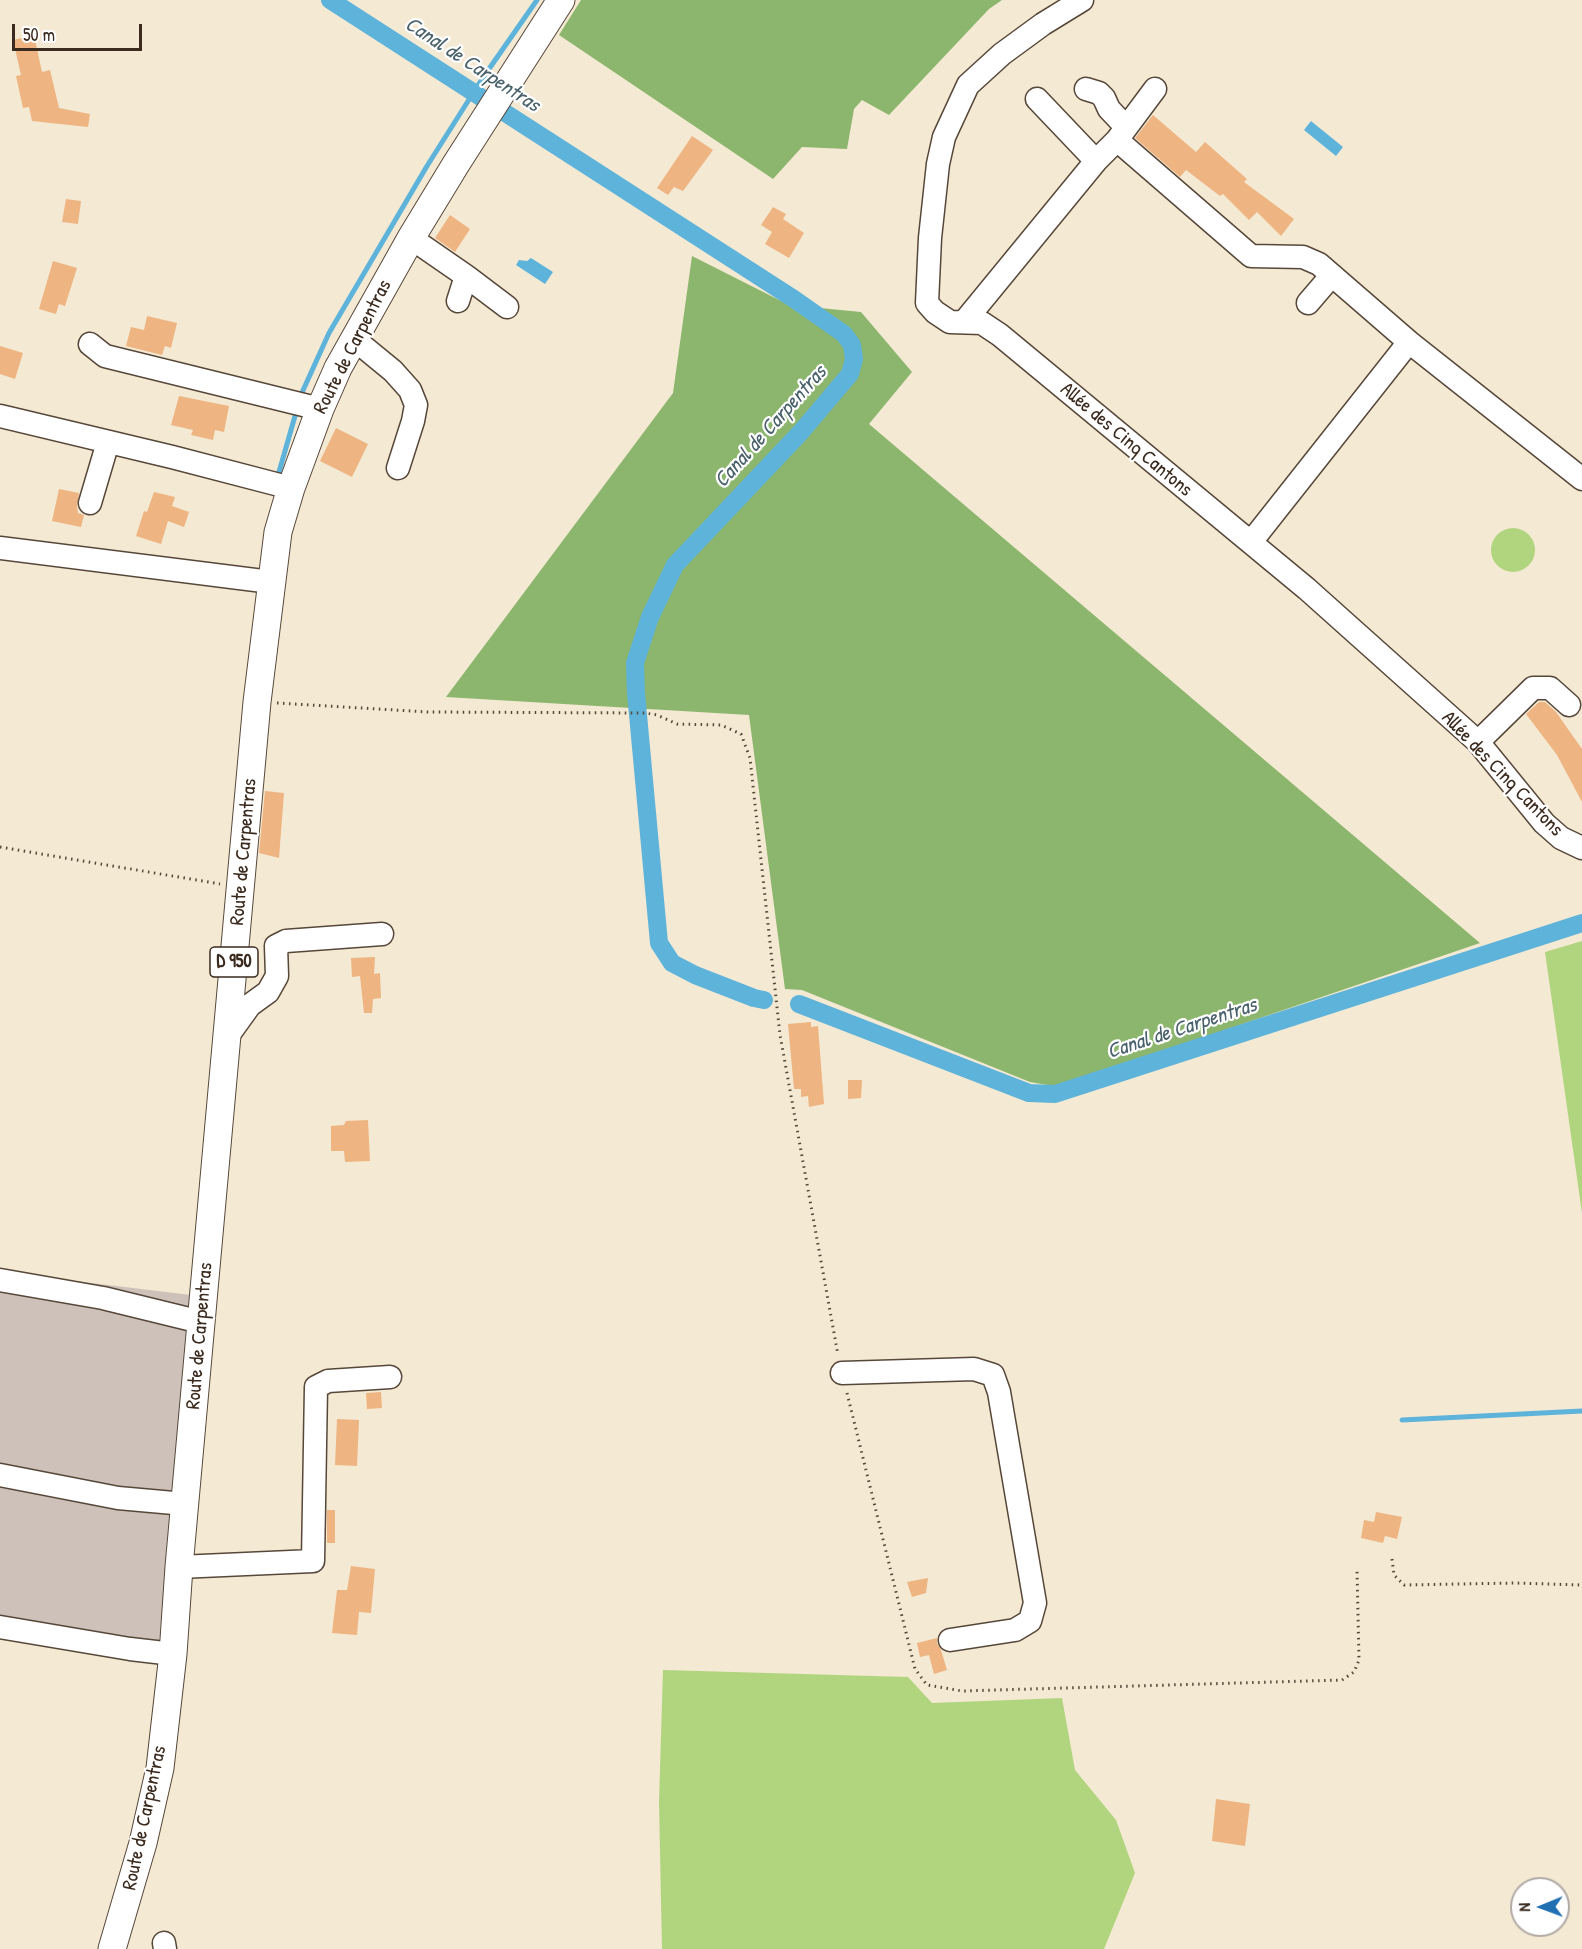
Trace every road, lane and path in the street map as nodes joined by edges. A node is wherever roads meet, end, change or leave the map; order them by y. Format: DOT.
graph roads {
  1 [pos="561,0"];
  2 [pos="1082,0"];
  3 [pos="1086,89"];
  4 [pos="1155,89"];
  5 [pos="1037,99"];
  6 [pos="1122,134"];
  7 [pos="1096,161"];
  8 [pos="411,238"];
  9 [pos="1332,275"];
  10 [pos="466,276"];
  11 [pos="458,301"];
  12 [pos="1308,303"];
  13 [pos="507,307"];
  14 [pos="964,322"];
  15 [pos="354,339"];
  16 [pos="1409,342"];
  17 [pos="90,344"];
  18 [pos="320,409"];
  19 [pos="0,416"];
  20 [pos="108,442"];
  21 [pos="398,468"];
  22 [pos="1582,479"];
  23 [pos="291,488"];
  24 [pos="90,503"];
  25 [pos="1251,542"];
  26 [pos="0,548"];
  27 [pos="271,582"];
  28 [pos="257,702"];
  29 [pos="1569,705"];
  30 [pos="1478,742"];
  31 [pos="0,847"];
  32 [pos="1582,848"];
  33 [pos="241,888"];
  34 [pos="382,934"];
  35 [pos="227,1037"];
  36 [pos="0,1280"];
  37 [pos="201,1322"];
  38 [pos="842,1373"];
  39 [pos="390,1377"];
  40 [pos="0,1475"];
  41 [pos="185,1504"];
  42 [pos="1392,1559"];
  43 [pos="179,1567"];
  44 [pos="1357,1569"];
  45 [pos="1582,1585"];
  46 [pos="0,1626"];
  47 [pos="950,1640"];
  48 [pos="173,1654"];
  49 [pos="112,1949"];
  1 -- 8 [label="main road, Route de Carpentras / D 950"];
  2 -- 14 [label="street, Allée des Cinq Cantons"];
  3 -- 6 [label="street"];
  4 -- 6 [label="street"];
  5 -- 7 [label="street"];
  6 -- 7 [label="street"];
  6 -- 9 [label="street"];
  7 -- 14 [label="street"];
  8 -- 10 [label="street"];
  8 -- 15 [label="main road, Route de Carpentras / D 950"];
  9 -- 12 [label="street"];
  9 -- 16 [label="street"];
  10 -- 11 [label="street"];
  10 -- 13 [label="street"];
  14 -- 25 [label="street, Allée des Cinq Cantons"];
  15 -- 18 [label="main road, Route de Carpentras / D 950"];
  15 -- 21 [label="street"];
  16 -- 22 [label="street"];
  16 -- 25 [label="street"];
  17 -- 18 [label="street"];
  18 -- 23 [label="main road, Route de Carpentras / D 950"];
  19 -- 20 [label="street"];
  20 -- 23 [label="street"];
  20 -- 24 [label="street"];
  23 -- 27 [label="main road, Route de Carpentras / D 950"];
  25 -- 30 [label="street, Allée des Cinq Cantons"];
  26 -- 27 [label="street"];
  27 -- 28 [label="main road, Route de Carpentras / D 950"];
  28 -- 33 [label="main road, Route de Carpentras / D 950"];
  28 -- 38 [label="path"];
  29 -- 30 [label="street"];
  30 -- 32 [label="street, Allée des Cinq Cantons"];
  31 -- 33 [label="path"];
  33 -- 35 [label="main road, Route de Carpentras / D 950"];
  34 -- 35 [label="street"];
  35 -- 37 [label="main road, Route de Carpentras / D 950"];
  36 -- 37 [label="street"];
  37 -- 41 [label="main road, Route de Carpentras / D 950"];
  38 -- 44 [label="path"];
  38 -- 47 [label="street"];
  39 -- 43 [label="street"];
  40 -- 41 [label="street"];
  41 -- 43 [label="main road, Route de Carpentras / D 950"];
  42 -- 45 [label="path"];
  43 -- 48 [label="main road, Route de Carpentras / D 950"];
  46 -- 48 [label="street"];
  48 -- 49 [label="main road, Route de Carpentras / D 950"];
}
